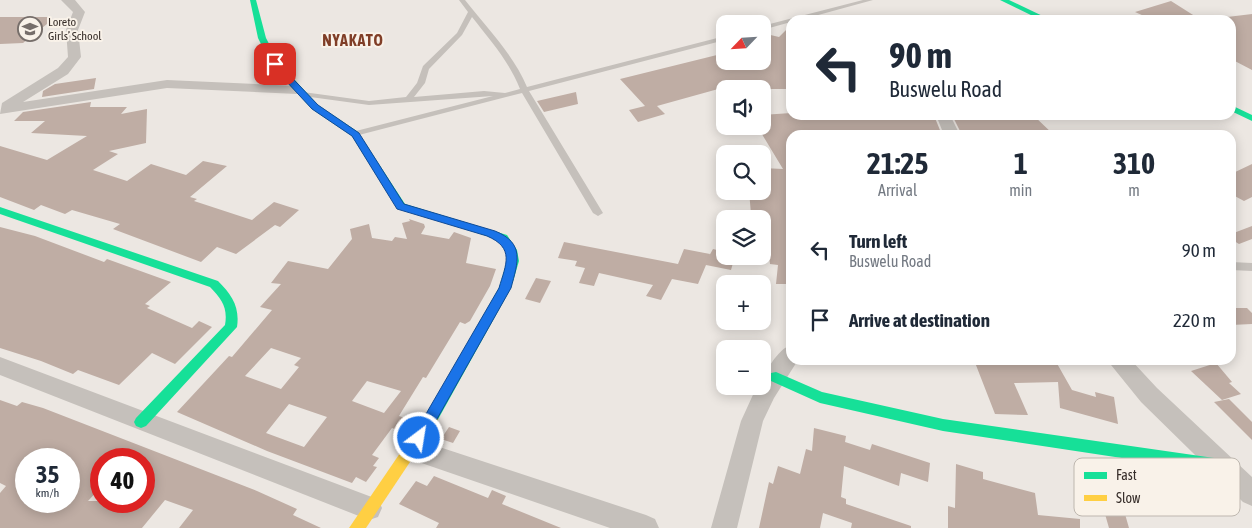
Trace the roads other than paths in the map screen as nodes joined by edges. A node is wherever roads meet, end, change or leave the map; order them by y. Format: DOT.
graph roads {
  1 [pos="67,0"];
  2 [pos="253,0"];
  3 [pos="462,0"];
  4 [pos="870,0"];
  5 [pos="1003,0"];
  6 [pos="471,12"];
  7 [pos="812,15"];
  8 [pos="1036,15"];
  9 [pos="786,22"];
  10 [pos="771,26"];
  11 [pos="716,40"];
  12 [pos="525,91"];
  13 [pos="298,92"];
  14 [pos="509,95"];
  15 [pos="408,100"];
  16 [pos="0,110"];
  17 [pos="1236,110"];
  18 [pos="1250,116"];
  19 [pos="355,134"];
  20 [pos="0,210"];
  21 [pos="598,213"];
  22 [pos="1236,266"];
  23 [pos="1252,267"];
  24 [pos="786,361"];
  25 [pos="1122,365"];
  26 [pos="0,366"];
  27 [pos="776,377"];
  28 [pos="141,422"];
  29 [pos="412,449"];
  30 [pos="1168,458"];
  31 [pos="1213,458"];
  32 [pos="1240,483"];
  33 [pos="1252,494"];
  34 [pos="369,508"];
  35 [pos="357,528"];
  36 [pos="646,528"];
  37 [pos="724,528"];
  1 -- 16 [label="street"];
  2 -- 13 [label="main road"];
  3 -- 6 [label="lane"];
  4 -- 7 [label="lane"];
  5 -- 8 [label="main road"];
  6 -- 12 [label="lane"];
  6 -- 15 [label="lane"];
  9 -- 10 [label="lane"];
  11 -- 12 [label="lane"];
  12 -- 14 [label="lane"];
  12 -- 21 [label="lane"];
  13 -- 15 [label="lane"];
  13 -- 16 [label="street"];
  13 -- 19 [label="main road"];
  14 -- 15 [label="lane"];
  14 -- 19 [label="lane"];
  17 -- 18 [label="main road"];
  19 -- 29 [label="main road"];
  20 -- 28 [label="main road"];
  22 -- 23 [label="lane"];
  24 -- 27 [label="street"];
  25 -- 31 [label="street"];
  26 -- 28 [label="street"];
  27 -- 30 [label="main road"];
  27 -- 37 [label="street"];
  28 -- 34 [label="street"];
  29 -- 34 [label="main road"];
  29 -- 36 [label="street"];
  32 -- 33 [label="street"];
  34 -- 35 [label="main road"];
}
